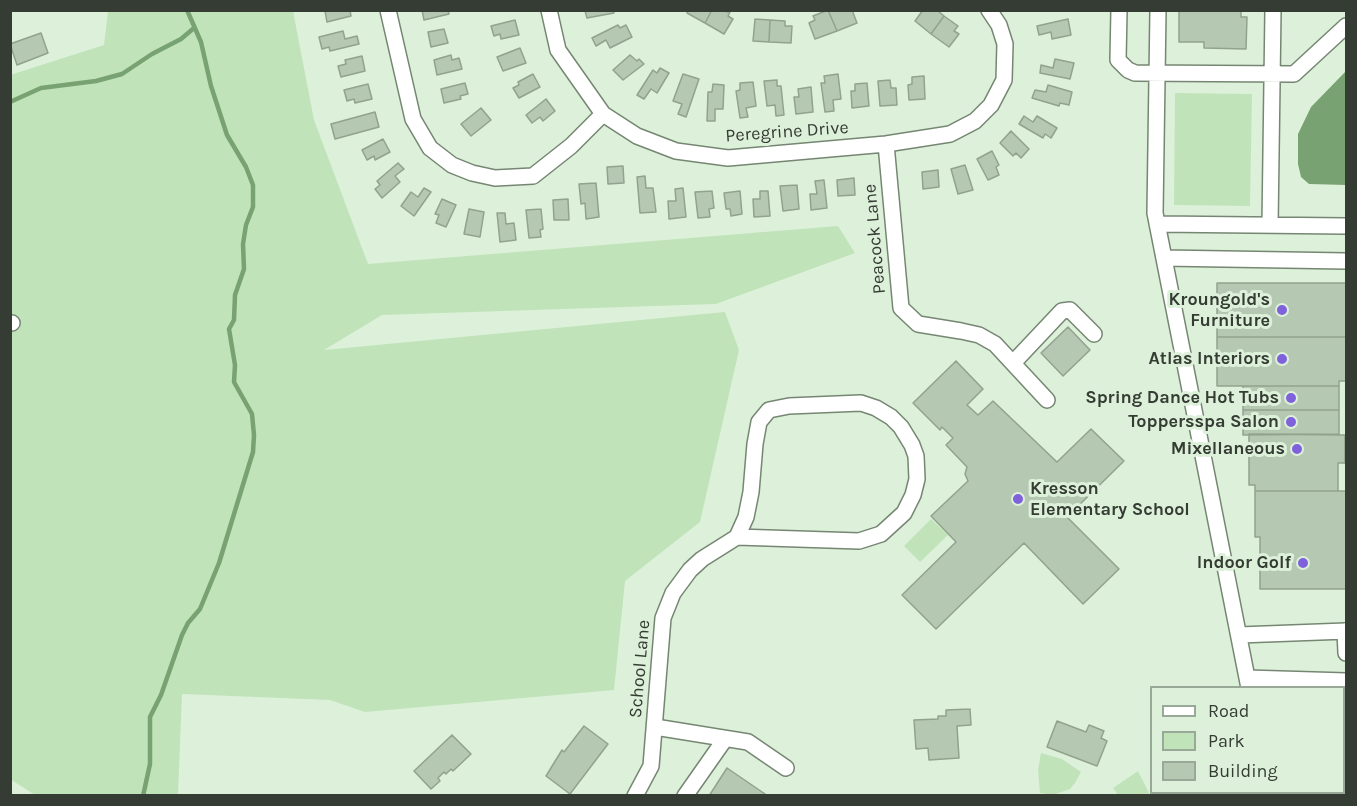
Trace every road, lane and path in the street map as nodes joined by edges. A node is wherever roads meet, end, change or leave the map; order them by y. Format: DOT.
graph roads {
  1 [pos="388,10"];
  2 [pos="549,10"];
  3 [pos="989,10"];
  4 [pos="1119,10"];
  5 [pos="1158,10"];
  6 [pos="1273,10"];
  7 [pos="1347,26"];
  8 [pos="1157,74"];
  9 [pos="1272,74"];
  10 [pos="603,114"];
  11 [pos="886,144"];
  12 [pos="1157,224"];
  13 [pos="1270,225"];
  14 [pos="1347,226"];
  15 [pos="1164,258"];
  16 [pos="1347,261"];
  17 [pos="1094,334"];
  18 [pos="1013,363"];
  19 [pos="1047,400"];
  20 [pos="737,537"];
  21 [pos="1346,631"];
  22 [pos="1239,635"];
  23 [pos="1347,653"];
  24 [pos="1347,681"];
  25 [pos="1248,682"];
  26 [pos="655,728"];
  27 [pos="725,739"];
  28 [pos="786,768"];
  29 [pos="635,795"];
  30 [pos="686,795"];
  1 -- 10 [label="street"];
  2 -- 10 [label="street, Peregrine Drive"];
  3 -- 11 [label="street, Peregrine Drive"];
  4 -- 8 [label="street"];
  5 -- 8 [label="street"];
  6 -- 9 [label="street"];
  7 -- 9 [label="street"];
  8 -- 9 [label="street"];
  8 -- 12 [label="street"];
  9 -- 13 [label="street"];
  10 -- 11 [label="street, Peregrine Drive"];
  11 -- 18 [label="street, Peacock Lane"];
  12 -- 13 [label="street"];
  12 -- 15 [label="street"];
  13 -- 14 [label="street"];
  15 -- 16 [label="street"];
  15 -- 22 [label="street"];
  17 -- 18 [label="street"];
  18 -- 19 [label="street"];
  20 -- 20 [label="street"];
  20 -- 26 [label="street, School Lane"];
  21 -- 22 [label="street"];
  21 -- 23 [label="street"];
  22 -- 25 [label="street"];
  24 -- 25 [label="street"];
  26 -- 27 [label="street"];
  26 -- 29 [label="street, School Lane"];
  27 -- 28 [label="street"];
  27 -- 30 [label="street"];
}
